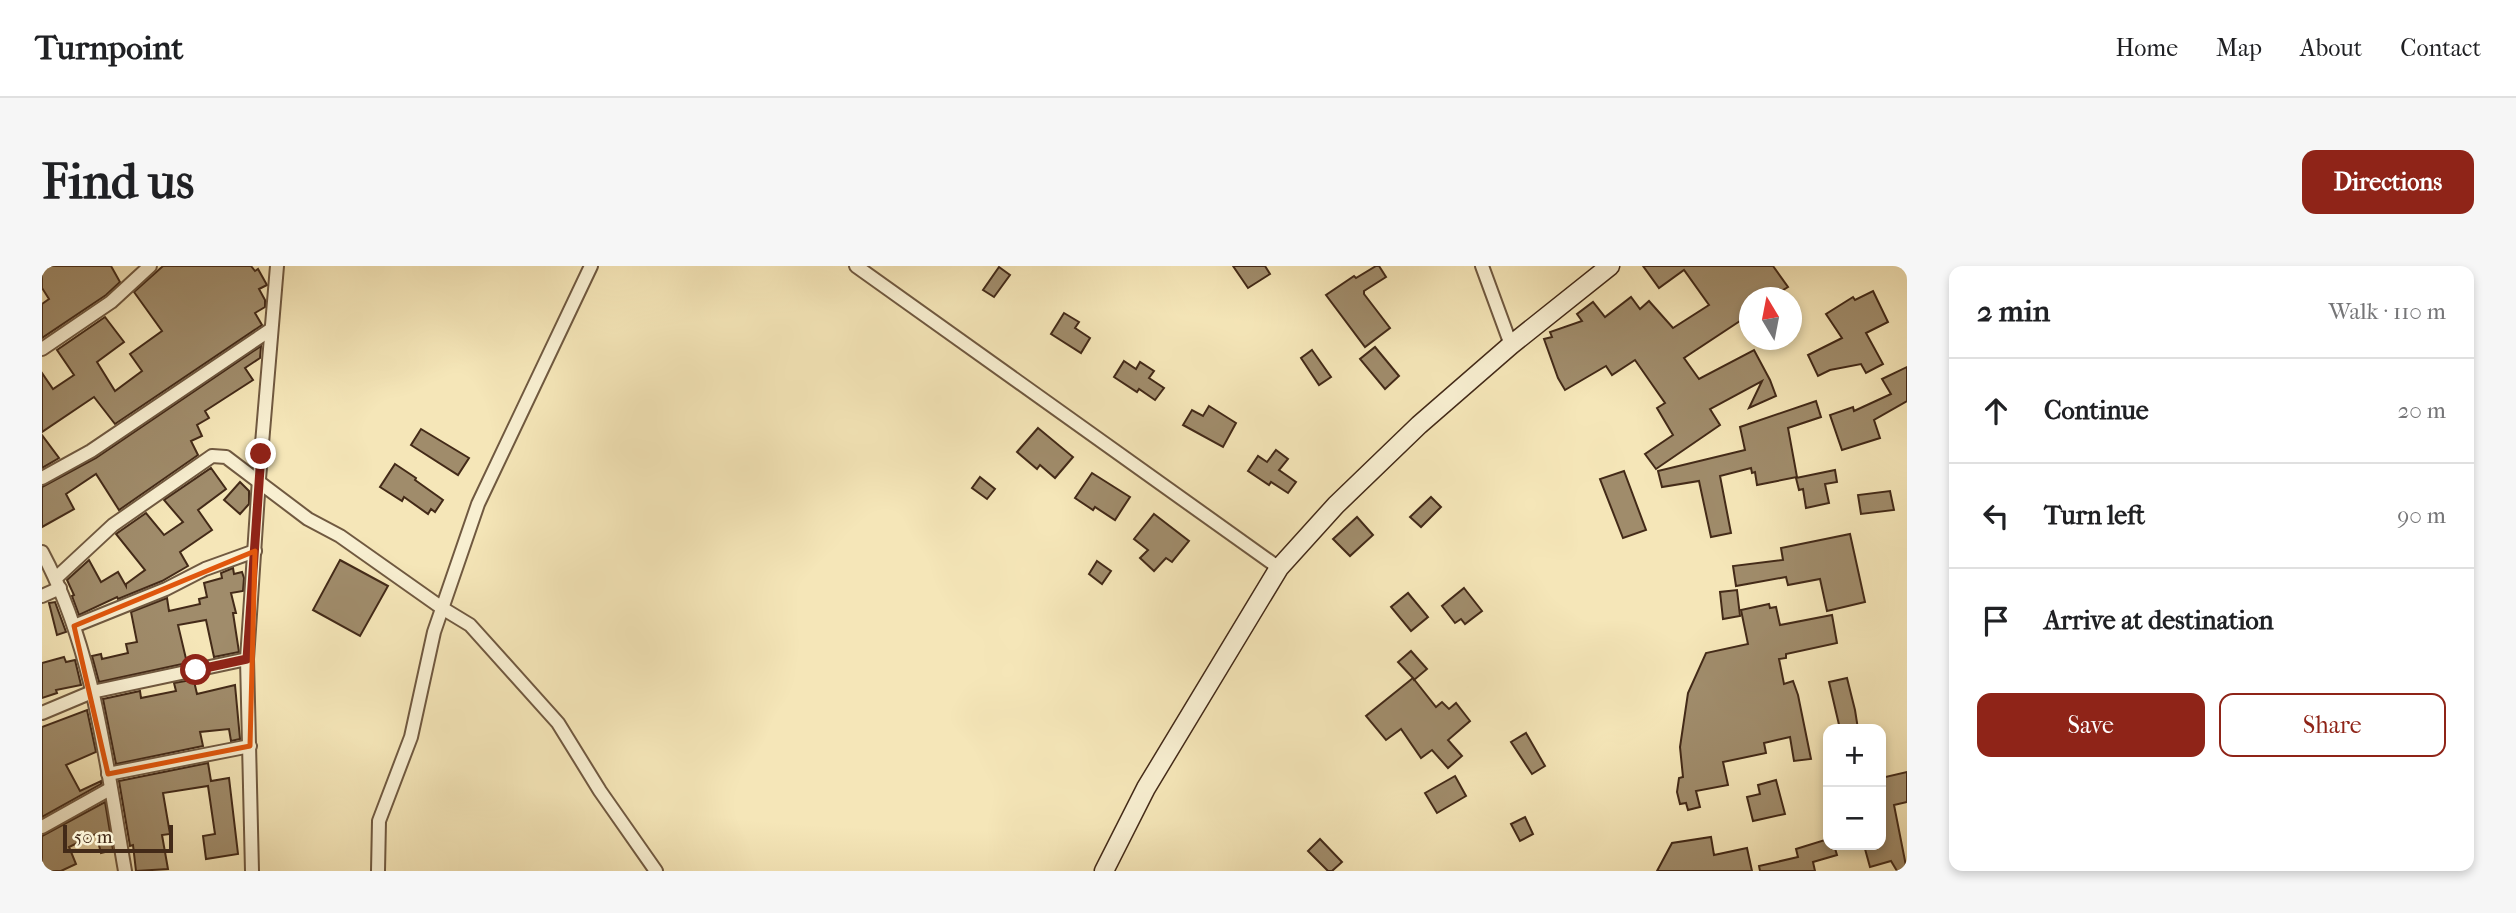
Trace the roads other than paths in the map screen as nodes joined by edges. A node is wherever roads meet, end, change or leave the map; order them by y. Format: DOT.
graph roads {
  1 [pos="150,266"];
  2 [pos="276,266"];
  3 [pos="592,266"];
  4 [pos="856,266"];
  5 [pos="1482,266"];
  6 [pos="1610,266"];
  7 [pos="270,330"];
  8 [pos="1511,345"];
  9 [pos="42,349"];
  10 [pos="42,478"];
  11 [pos="259,479"];
  12 [pos="254,551"];
  13 [pos="42,552"];
  14 [pos="1279,568"];
  15 [pos="58,583"];
  16 [pos="42,596"];
  17 [pos="442,608"];
  18 [pos="74,626"];
  19 [pos="247,659"];
  20 [pos="92,692"];
  21 [pos="42,713"];
  22 [pos="250,746"];
  23 [pos="108,774"];
  24 [pos="110,789"];
  25 [pos="42,827"];
  26 [pos="125,871"];
  27 [pos="252,871"];
  28 [pos="378,871"];
  29 [pos="656,871"];
  30 [pos="1104,871"];
  1 -- 9 [label="street"];
  2 -- 7 [label="street"];
  3 -- 17 [label="street"];
  4 -- 14 [label="street"];
  5 -- 8 [label="street"];
  6 -- 8 [label="street"];
  7 -- 10 [label="street"];
  7 -- 11 [label="street"];
  8 -- 14 [label="street"];
  11 -- 12 [label="street"];
  11 -- 15 [label="street"];
  11 -- 17 [label="street"];
  12 -- 18 [label="street"];
  12 -- 19 [label="street"];
  13 -- 15 [label="street"];
  14 -- 30 [label="street"];
  15 -- 16 [label="street"];
  15 -- 18 [label="street"];
  17 -- 28 [label="street"];
  17 -- 29 [label="street"];
  18 -- 20 [label="street"];
  19 -- 20 [label="street"];
  19 -- 22 [label="street"];
  20 -- 21 [label="street"];
  20 -- 23 [label="street"];
  22 -- 23 [label="street"];
  22 -- 27 [label="street"];
  23 -- 24 [label="street"];
  24 -- 25 [label="street"];
  24 -- 26 [label="street"];
}
